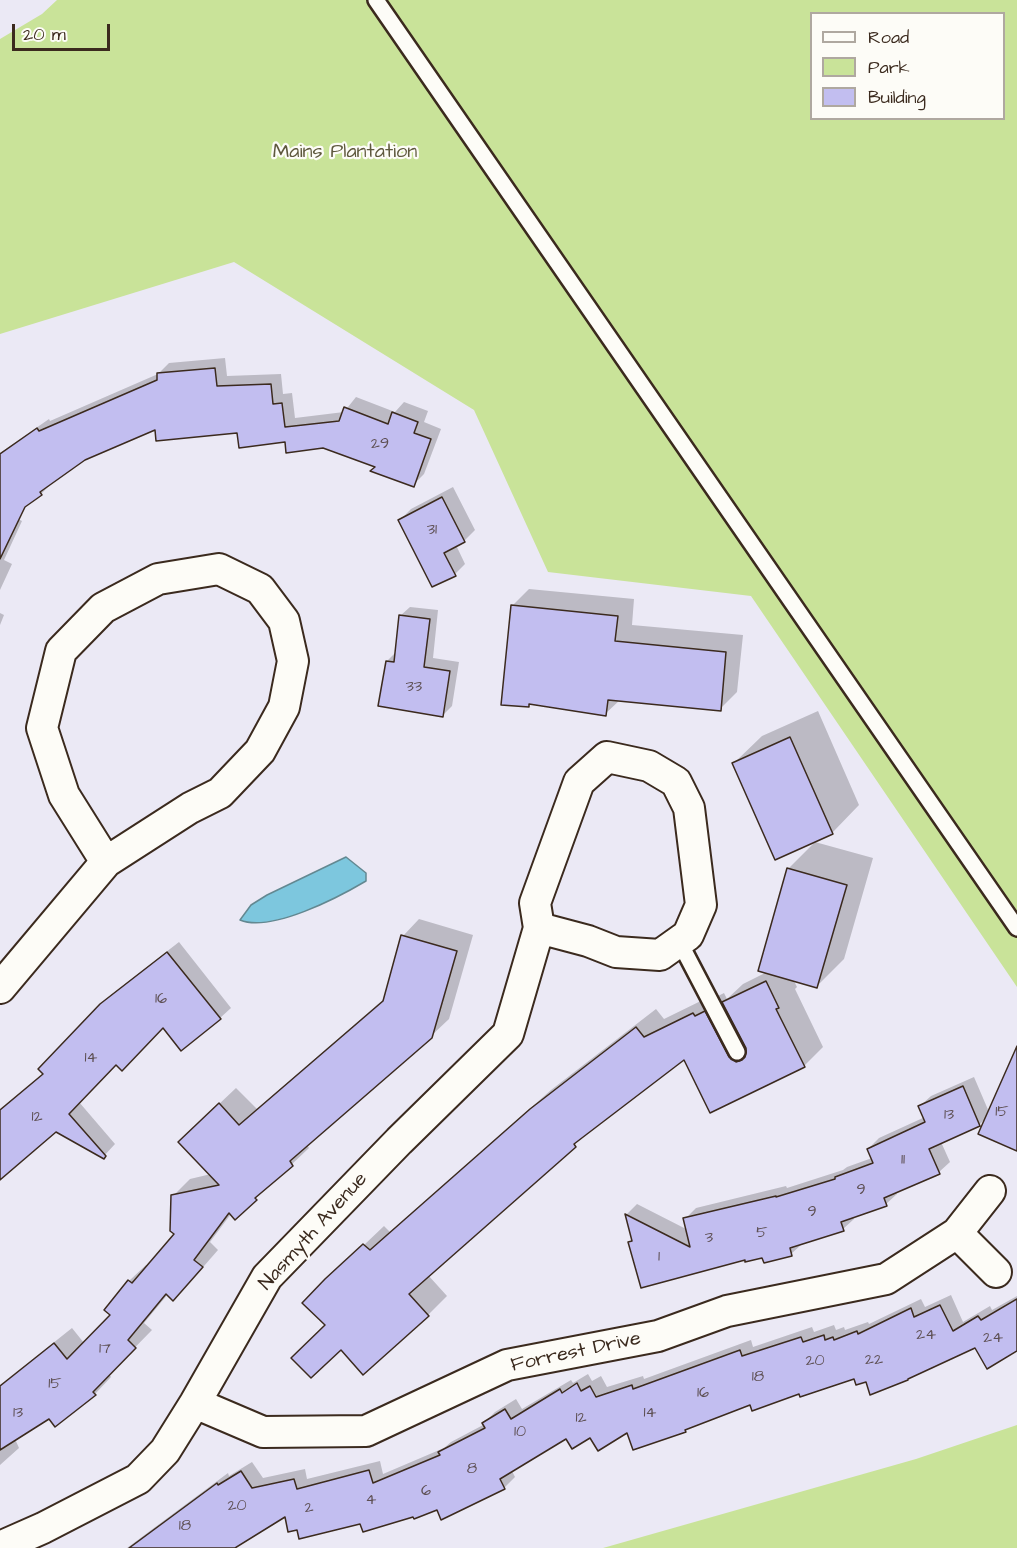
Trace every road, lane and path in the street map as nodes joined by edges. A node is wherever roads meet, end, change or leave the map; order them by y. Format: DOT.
graph roads {
  1 [pos="376,0"];
  2 [pos="106,862"];
  3 [pos="539,928"];
  4 [pos="1017,928"];
  5 [pos="679,941"];
  6 [pos="0,988"];
  7 [pos="737,1052"];
  8 [pos="990,1191"];
  9 [pos="957,1233"];
  10 [pos="996,1272"];
  11 [pos="195,1403"];
  12 [pos="0,1547"];
  1 -- 4 [label="lane"];
  2 -- 2 [label="street"];
  2 -- 6 [label="street"];
  3 -- 5 [label="street, Nasmyth Avenue"];
  3 -- 5 [label="street, Nasmyth Avenue"];
  3 -- 11 [label="street, Nasmyth Avenue"];
  5 -- 7 [label="lane"];
  8 -- 9 [label="street, Forrest Drive"];
  9 -- 10 [label="street"];
  9 -- 11 [label="street, Forrest Drive"];
  11 -- 12 [label="street, Nasmyth Avenue"];
}
